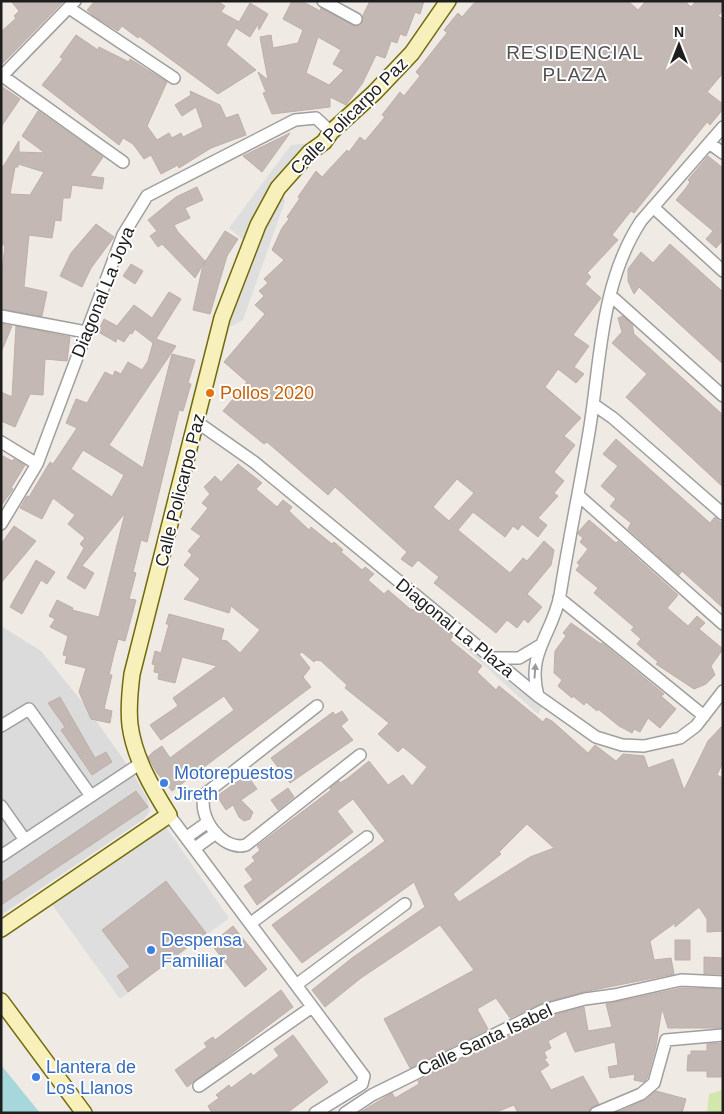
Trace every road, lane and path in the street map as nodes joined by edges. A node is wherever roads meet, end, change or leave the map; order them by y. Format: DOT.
graph roads {
  1 [pos="323,1"];
  2 [pos="448,1"];
  3 [pos="72,5"];
  4 [pos="356,19"];
  5 [pos="2,76"];
  6 [pos="174,78"];
  7 [pos="723,127"];
  8 [pos="331,132"];
  9 [pos="709,143"];
  10 [pos="723,153"];
  11 [pos="123,162"];
  12 [pos="653,207"];
  13 [pos="723,271"];
  14 [pos="610,296"];
  15 [pos="1,316"];
  16 [pos="86,332"];
  17 [pos="723,396"];
  18 [pos="593,404"];
  19 [pos="197,422"];
  20 [pos="1,442"];
  21 [pos="37,464"];
  22 [pos="578,495"];
  23 [pos="723,514"];
  24 [pos="1,524"];
  25 [pos="559,598"];
  26 [pos="723,624"];
  27 [pos="539,646"];
  28 [pos="493,658"];
  29 [pos="723,691"];
  30 [pos="538,696"];
  31 [pos="317,706"];
  32 [pos="704,716"];
  33 [pos="1,726"];
  34 [pos="360,755"];
  35 [pos="141,763"];
  36 [pos="91,796"];
  37 [pos="1,806"];
  38 [pos="169,815"];
  39 [pos="208,822"];
  40 [pos="216,833"];
  41 [pos="187,837"];
  42 [pos="367,837"];
  43 [pos="25,840"];
  44 [pos="195,848"];
  45 [pos="1,856"];
  46 [pos="405,904"];
  47 [pos="251,923"];
  48 [pos="1,929"];
  49 [pos="723,982"];
  50 [pos="296,985"];
  51 [pos="1,1001"];
  52 [pos="312,1007"];
  53 [pos="723,1035"];
  54 [pos="199,1086"];
  55 [pos="84,1113"];
  56 [pos="315,1113"];
  57 [pos="345,1113"];
  58 [pos="596,1113"];
  1 -- 4 [label="street"];
  2 -- 8 [label="street, Calle Policarpo Paz"];
  3 -- 5 [label="street"];
  3 -- 6 [label="street"];
  5 -- 11 [label="street"];
  7 -- 9 [label="street"];
  8 -- 16 [label="street, Diagonal La Joya"];
  8 -- 19 [label="street, Calle Policarpo Paz"];
  9 -- 10 [label="street"];
  9 -- 12 [label="street"];
  12 -- 13 [label="street"];
  12 -- 14 [label="street"];
  14 -- 17 [label="street"];
  14 -- 18 [label="street"];
  15 -- 16 [label="street"];
  16 -- 21 [label="street, Diagonal La Joya"];
  18 -- 22 [label="street"];
  18 -- 23 [label="street"];
  19 -- 28 [label="street, Diagonal La Plaza"];
  19 -- 35 [label="street, Calle Policarpo Paz"];
  20 -- 21 [label="street"];
  21 -- 24 [label="street, Diagonal La Joya"];
  22 -- 25 [label="street"];
  22 -- 26 [label="street"];
  25 -- 27 [label="street"];
  25 -- 32 [label="street"];
  27 -- 28 [label="street"];
  30 -- 27 [label="street, one-way"];
  28 -- 30 [label="street, Diagonal La Plaza"];
  29 -- 32 [label="street, Diagonal La Plaza"];
  30 -- 32 [label="street, Diagonal La Plaza"];
  31 -- 39 [label="street"];
  33 -- 36 [label="street"];
  34 -- 40 [label="street"];
  35 -- 36 [label="street"];
  35 -- 38 [label="street, Calle Policarpo Paz"];
  36 -- 43 [label="street"];
  37 -- 43 [label="street"];
  38 -- 41 [label="street"];
  38 -- 48 [label="street"];
  39 -- 40 [label="street"];
  39 -- 41 [label="street"];
  40 -- 44 [label="street"];
  41 -- 44 [label="street"];
  42 -- 47 [label="street"];
  43 -- 45 [label="street"];
  44 -- 47 [label="street"];
  46 -- 50 [label="street"];
  47 -- 50 [label="street"];
  49 -- 57 [label="street, Calle Santa Isabel"];
  50 -- 52 [label="street"];
  51 -- 55 [label="street"];
  52 -- 54 [label="street"];
  52 -- 56 [label="street"];
  53 -- 58 [label="street"];
}
